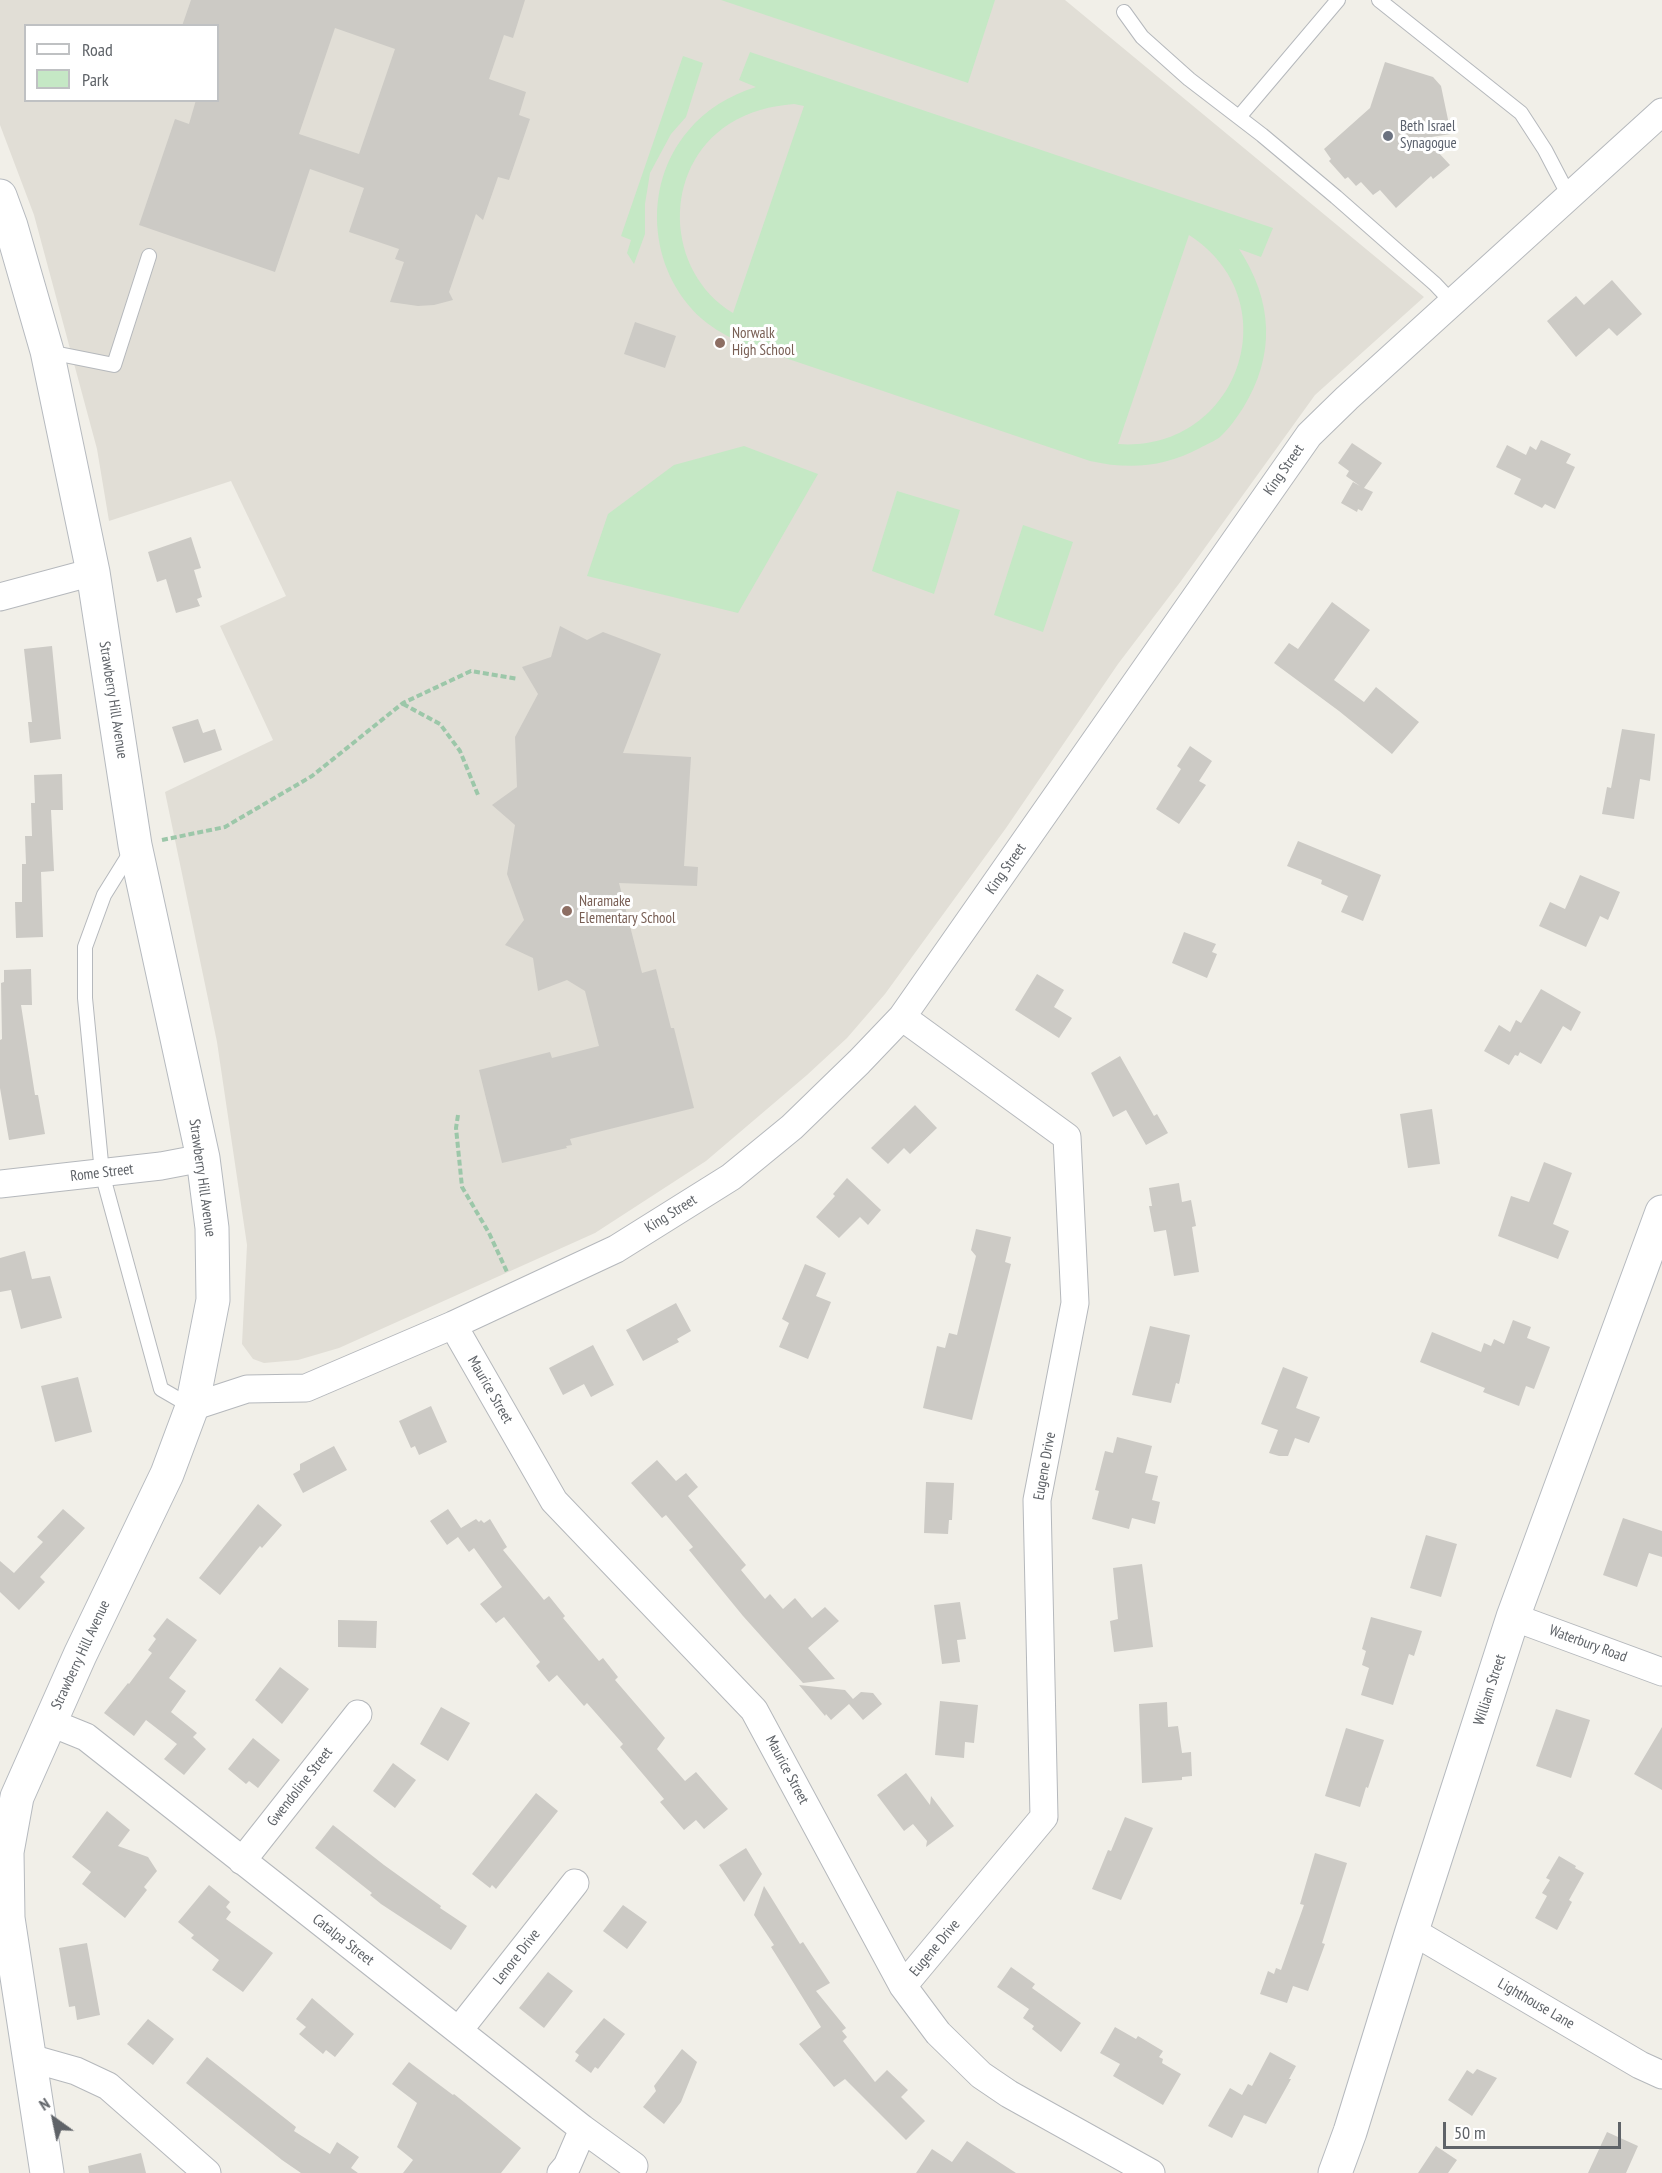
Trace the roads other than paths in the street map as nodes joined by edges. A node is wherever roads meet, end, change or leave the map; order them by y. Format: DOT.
graph roads {
  1 [pos="1338,0"];
  2 [pos="1379,0"];
  3 [pos="1124,12"];
  4 [pos="1662,112"];
  5 [pos="1239,117"];
  6 [pos="0,196"];
  7 [pos="1569,196"];
  8 [pos="149,256"];
  9 [pos="1452,302"];
  10 [pos="46,351"];
  11 [pos="93,572"];
  12 [pos="0,597"];
  13 [pos="135,845"];
  14 [pos="902,1017"];
  15 [pos="203,1158"];
  16 [pos="102,1173"];
  17 [pos="0,1184"];
  18 [pos="1662,1212"];
  19 [pos="453,1325"];
  20 [pos="192,1407"];
  21 [pos="1513,1617"];
  22 [pos="1662,1672"];
  23 [pos="358,1714"];
  24 [pos="49,1722"];
  25 [pos="8,1792"];
  26 [pos="242,1861"];
  27 [pos="575,1883"];
  28 [pos="1412,1931"];
  29 [pos="903,1986"];
  30 [pos="459,2031"];
  31 [pos="30,2058"];
  32 [pos="1662,2075"];
  33 [pos="583,2129"];
  34 [pos="634,2166"];
  35 [pos="47,2173"];
  36 [pos="207,2173"];
  37 [pos="561,2173"];
  38 [pos="1151,2173"];
  39 [pos="1335,2173"];
  1 -- 5 [label="lane"];
  2 -- 7 [label="lane"];
  3 -- 5 [label="lane"];
  4 -- 7 [label="street, King Street"];
  5 -- 9 [label="lane"];
  6 -- 10 [label="main road, Strawberry Hill Avenue"];
  7 -- 9 [label="street, King Street"];
  8 -- 10 [label="lane"];
  9 -- 14 [label="street, King Street"];
  10 -- 11 [label="main road, Strawberry Hill Avenue"];
  11 -- 12 [label="street"];
  11 -- 13 [label="main road, Strawberry Hill Avenue"];
  13 -- 15 [label="main road, Strawberry Hill Avenue"];
  13 -- 16 [label="lane"];
  14 -- 19 [label="street, King Street"];
  14 -- 29 [label="street, Eugene Drive"];
  15 -- 16 [label="street, Rome Street"];
  15 -- 20 [label="main road, Strawberry Hill Avenue"];
  16 -- 17 [label="street, Rome Street"];
  16 -- 20 [label="lane"];
  18 -- 21 [label="main road, William Street"];
  19 -- 20 [label="street, King Street"];
  19 -- 29 [label="street, Maurice Street"];
  20 -- 24 [label="main road, Strawberry Hill Avenue"];
  21 -- 22 [label="street, Waterbury Road"];
  21 -- 28 [label="main road, William Street"];
  23 -- 26 [label="street, Gwendoline Street"];
  24 -- 25 [label="main road, Strawberry Hill Avenue"];
  24 -- 26 [label="street, Catalpa Street"];
  25 -- 31 [label="main road, Strawberry Hill Avenue"];
  26 -- 30 [label="street, Catalpa Street"];
  27 -- 30 [label="street, Lenore Drive"];
  28 -- 32 [label="street, Lighthouse Lane"];
  28 -- 39 [label="main road, William Street"];
  29 -- 38 [label="street, Maurice Street"];
  30 -- 33 [label="street, Catalpa Street"];
  31 -- 35 [label="main road, Strawberry Hill Avenue"];
  31 -- 36 [label="street"];
  33 -- 34 [label="street, Catalpa Street"];
  33 -- 37 [label="street"];
}
